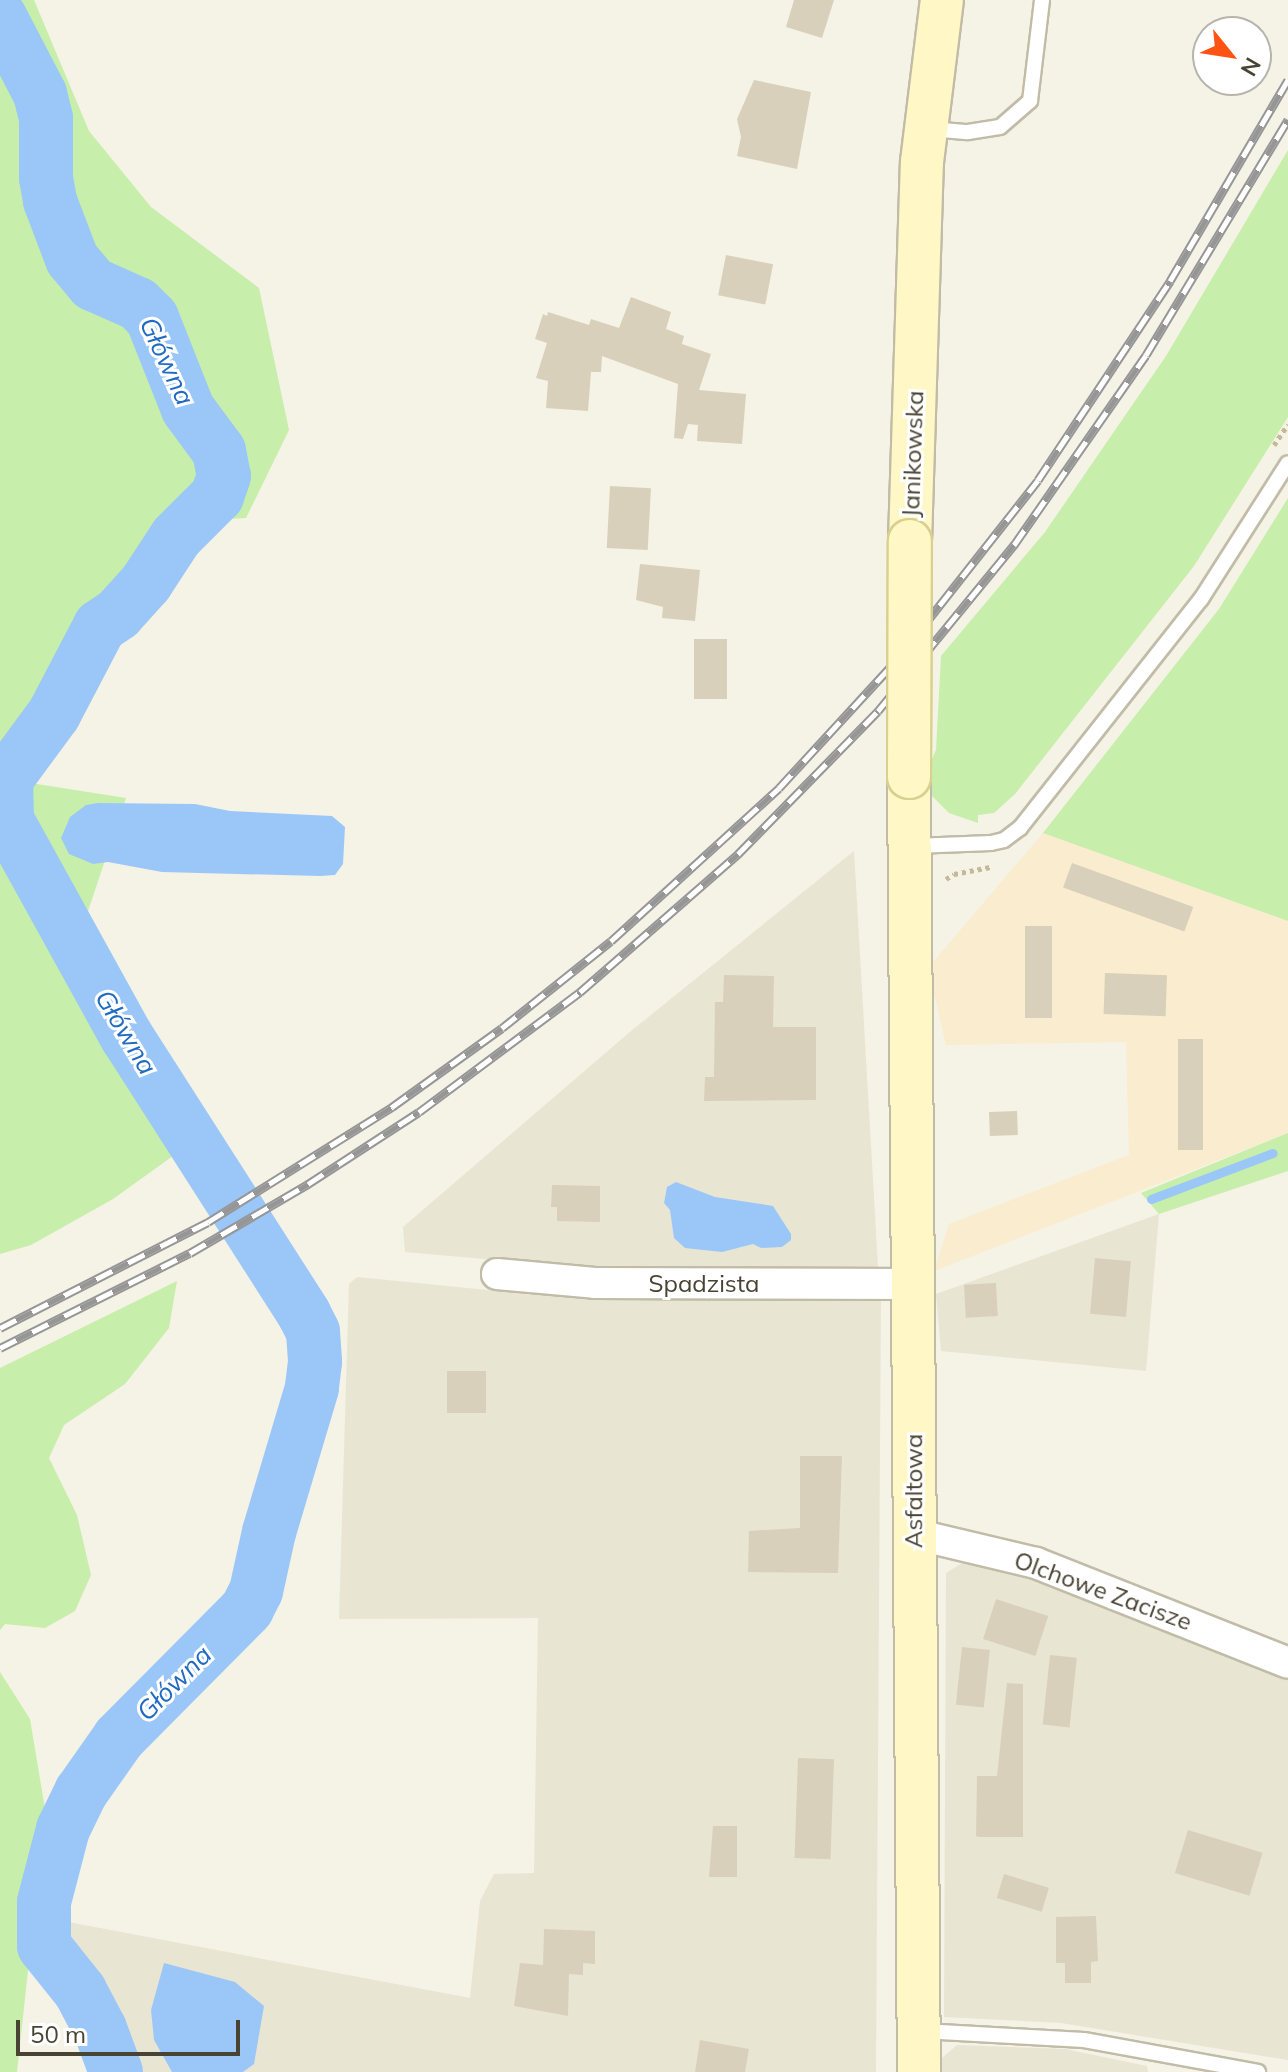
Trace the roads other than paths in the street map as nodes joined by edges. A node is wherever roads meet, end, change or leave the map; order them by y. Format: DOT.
graph roads {
  1 [pos="942,0"];
  2 [pos="1042,0"];
  3 [pos="926,129"];
  4 [pos="1288,463"];
  5 [pos="910,846"];
  6 [pos="910,910"];
  7 [pos="497,1274"];
  8 [pos="912,1284"];
  9 [pos="914,1534"];
  10 [pos="1288,1663"];
  11 [pos="919,2052"];
  12 [pos="1258,2072"];
  1 -- 3 [label="street, Janikowska"];
  2 -- 3 [label="lane"];
  3 -- 5 [label="street, Janikowska, bridge"];
  4 -- 5 [label="lane"];
  5 -- 6 [label="street, Janikowska"];
  6 -- 8 [label="street, Asfaltowa"];
  7 -- 8 [label="street, Spadzista"];
  8 -- 9 [label="street, Asfaltowa"];
  9 -- 10 [label="street, Olchowe Zacisze"];
  9 -- 11 [label="street, Asfaltowa"];
  11 -- 12 [label="lane"];
}
